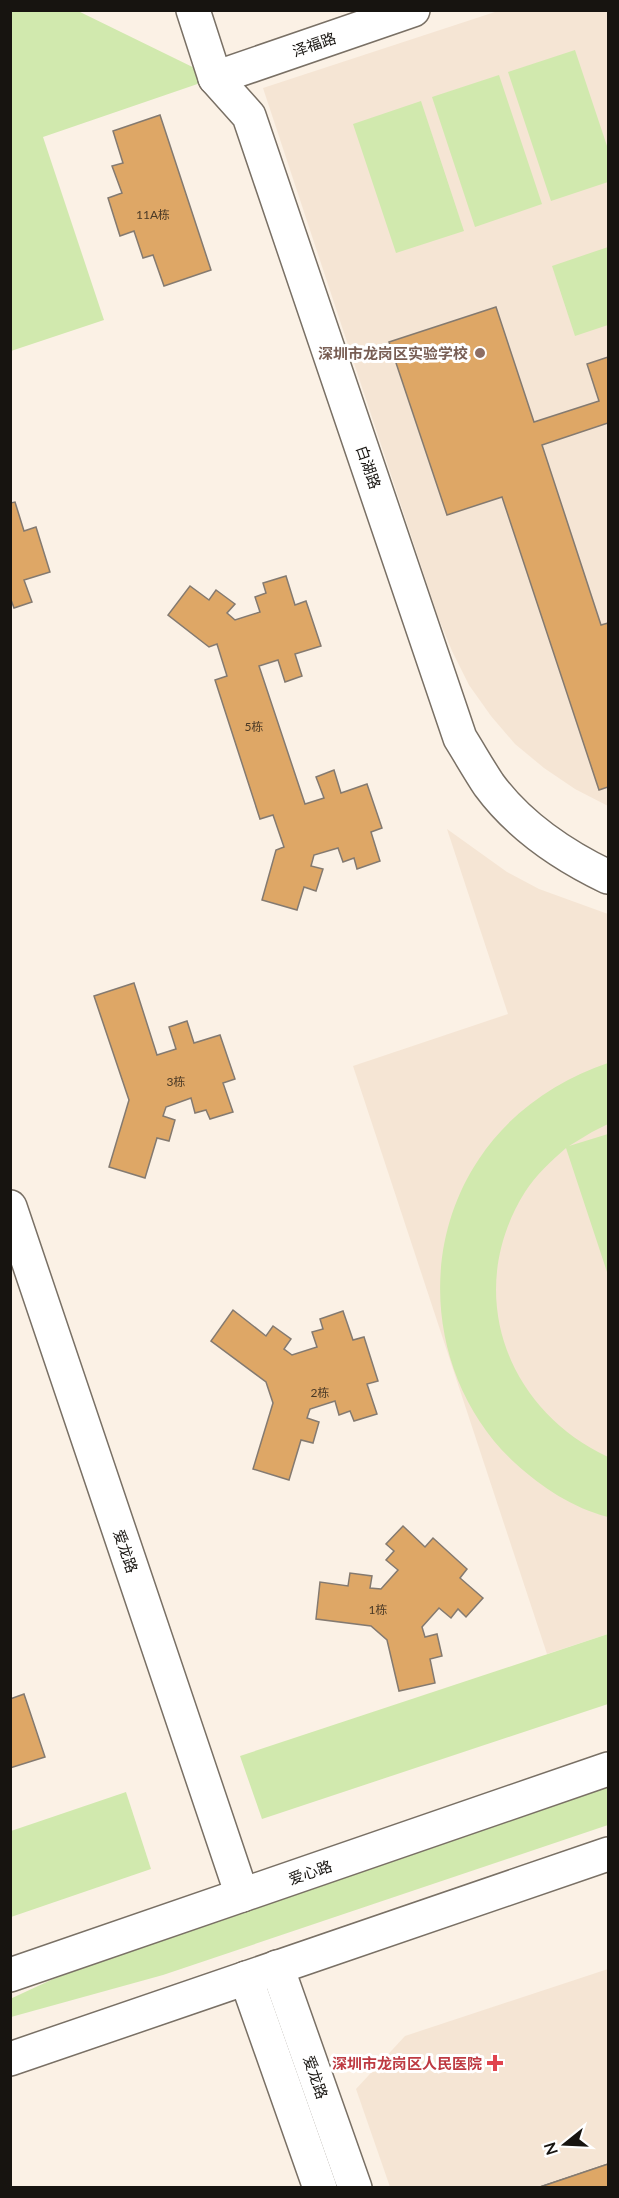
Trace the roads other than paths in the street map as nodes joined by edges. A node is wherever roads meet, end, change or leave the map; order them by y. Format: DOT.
graph roads {
  1 [pos="193,10"];
  2 [pos="413,10"];
  3 [pos="215,78"];
  4 [pos="609,877"];
  5 [pos="10,1207"];
  6 [pos="609,1769"];
  7 [pos="609,1854"];
  8 [pos="242,1895"];
  9 [pos="277,1967"];
  10 [pos="10,1975"];
  11 [pos="246,1978"];
  12 [pos="10,2059"];
  13 [pos="320,2187"];
  14 [pos="354,2187"];
  1 -- 3 [label="street, 白湖路"];
  2 -- 3 [label="street, 泽福路"];
  3 -- 4 [label="street, 白湖路"];
  5 -- 8 [label="street, 爱龙路"];
  6 -- 8 [label="street, 爱心路"];
  7 -- 9 [label="street"];
  8 -- 10 [label="street, 爱心路"];
  9 -- 11 [label="street"];
  9 -- 14 [label="street, 爱龙路"];
  11 -- 12 [label="street"];
  11 -- 13 [label="street"];
}
